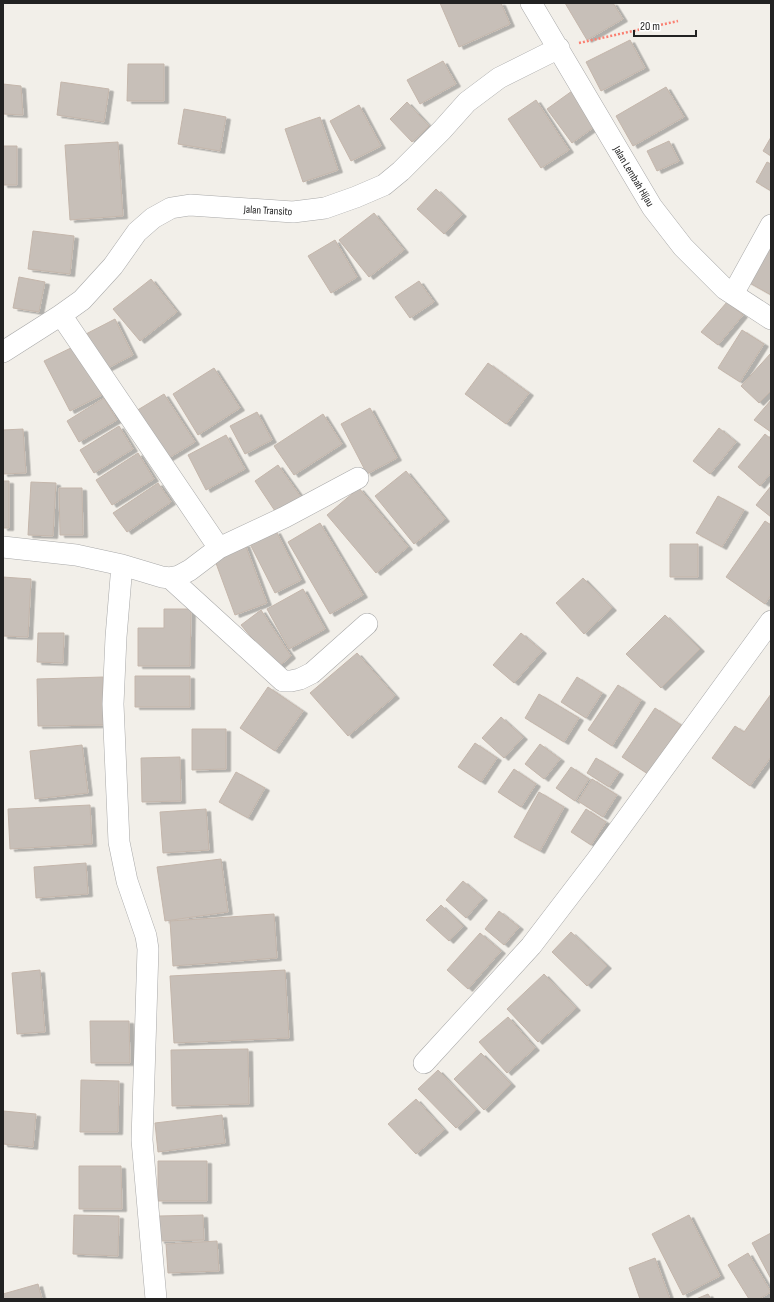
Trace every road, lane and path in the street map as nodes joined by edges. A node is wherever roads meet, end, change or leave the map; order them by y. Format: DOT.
graph roads {
  1 [pos="531,3"];
  2 [pos="678,21"];
  3 [pos="559,48"];
  4 [pos="771,225"];
  5 [pos="729,291"];
  6 [pos="61,315"];
  7 [pos="771,319"];
  8 [pos="3,352"];
  9 [pos="358,478"];
  10 [pos="3,547"];
  11 [pos="219,548"];
  12 [pos="122,565"];
  13 [pos="170,578"];
  14 [pos="771,622"];
  15 [pos="367,624"];
  16 [pos="424,1063"];
  17 [pos="156,1299"];
  1 -- 3 [label="street, Jalan Lembah Hijau"];
  2 -- 3 [label="path"];
  3 -- 5 [label="street, Jalan Lembah Hijau"];
  3 -- 6 [label="street, Jalan Transito"];
  4 -- 5 [label="street"];
  5 -- 7 [label="street, Jalan Lembah Hijau"];
  6 -- 8 [label="street, Jalan Transito"];
  6 -- 11 [label="street"];
  9 -- 11 [label="street"];
  10 -- 12 [label="street"];
  11 -- 13 [label="street"];
  12 -- 13 [label="street"];
  12 -- 17 [label="street"];
  13 -- 15 [label="street"];
  14 -- 16 [label="street"];
}
